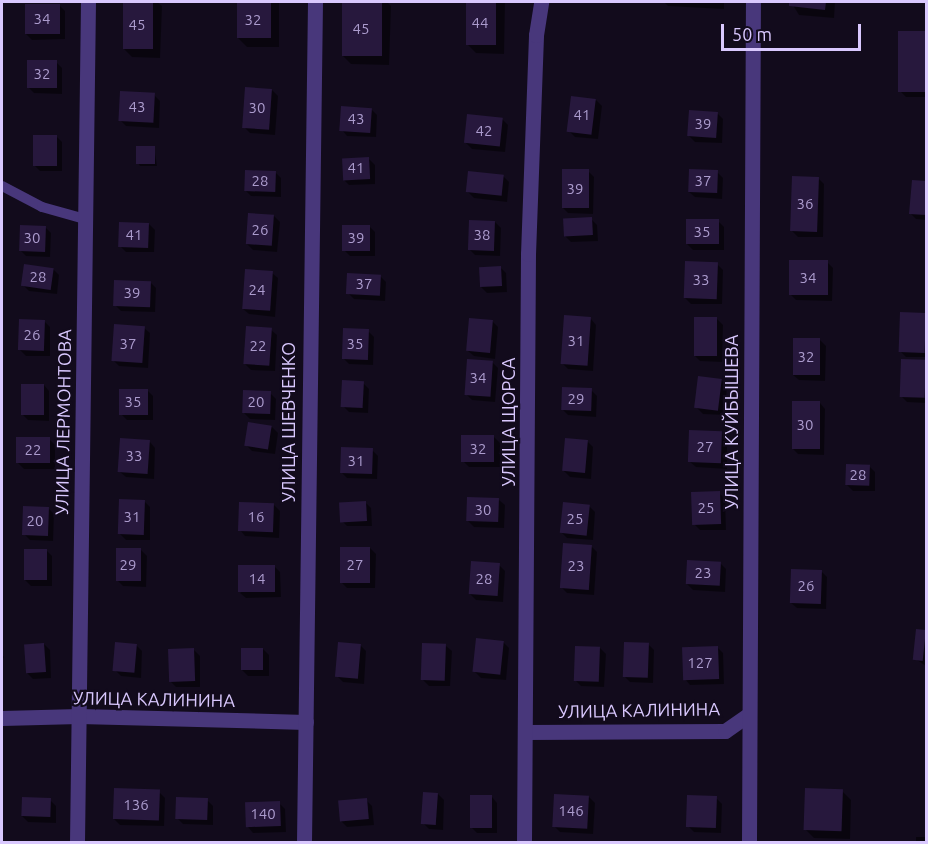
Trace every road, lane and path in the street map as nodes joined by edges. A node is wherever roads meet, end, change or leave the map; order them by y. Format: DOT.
graph roads {
  1 [pos="88,2"];
  2 [pos="315,2"];
  3 [pos="542,2"];
  4 [pos="753,2"];
  5 [pos="2,186"];
  6 [pos="84,219"];
  7 [pos="749,714"];
  8 [pos="79,716"];
  9 [pos="2,718"];
  10 [pos="306,722"];
  11 [pos="525,732"];
  12 [pos="77,843"];
  13 [pos="304,843"];
  14 [pos="524,843"];
  15 [pos="749,843"];
  1 -- 6 [label="street, УЛИЦА ЛЕРМОНТОВА"];
  2 -- 10 [label="street, УЛИЦА ШЕВЧЕНКО"];
  3 -- 11 [label="street, УЛИЦА ЩОРСА"];
  4 -- 7 [label="street, УЛИЦА КУЙБЫШЕВА"];
  5 -- 6 [label="lane"];
  6 -- 8 [label="street, УЛИЦА ЛЕРМОНТОВА"];
  7 -- 11 [label="street, УЛИЦА КАЛИНИНА"];
  7 -- 15 [label="street, УЛИЦА КУЙБЫШЕВА"];
  8 -- 9 [label="street, УЛИЦА КАЛИНИНА"];
  8 -- 10 [label="street, УЛИЦА КАЛИНИНА"];
  8 -- 12 [label="street, УЛИЦА ЛЕРМОНТОВА"];
  10 -- 13 [label="street, УЛИЦА ШЕВЧЕНКО"];
  11 -- 14 [label="street, УЛИЦА ЩОРСА"];
}
